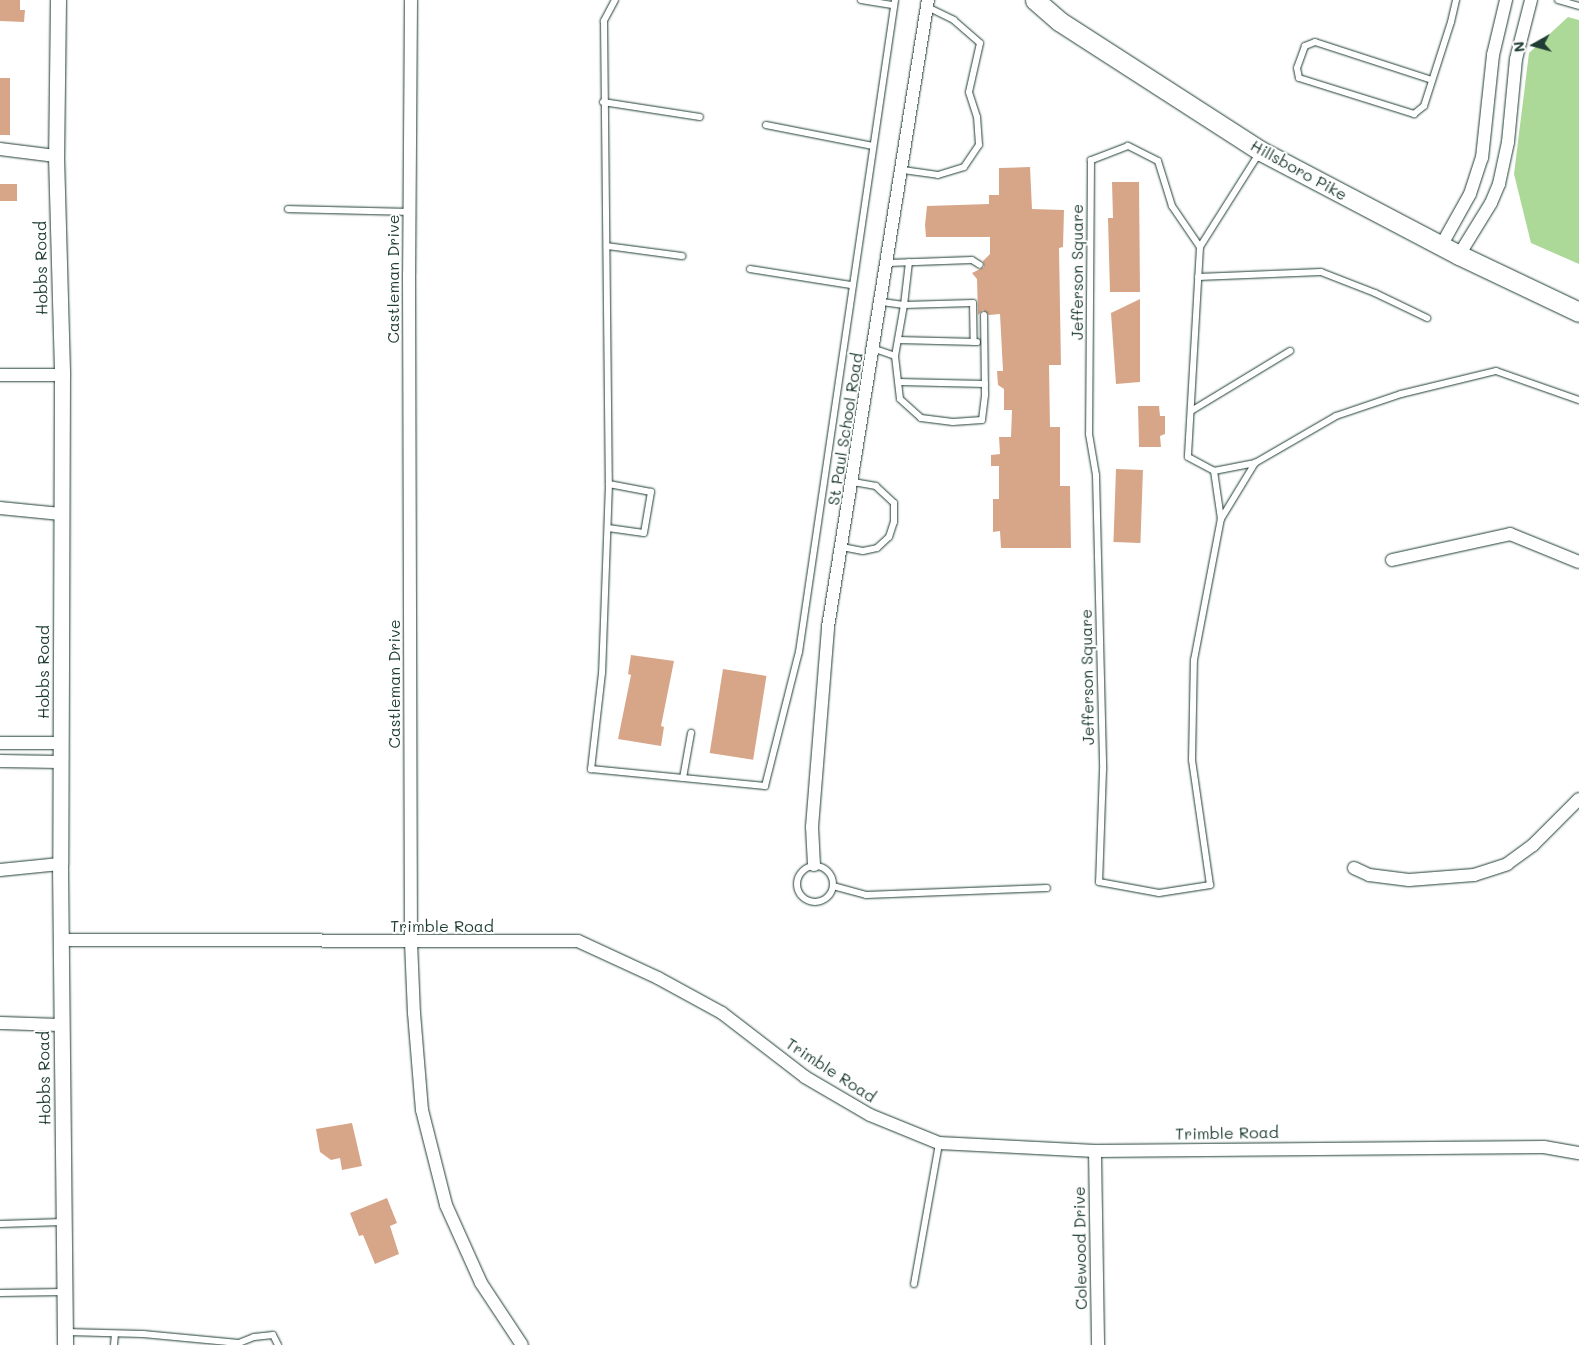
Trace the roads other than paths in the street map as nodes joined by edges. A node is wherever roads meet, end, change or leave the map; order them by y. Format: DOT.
graph roads {
  1 [pos="58,0"];
  2 [pos="411,0"];
  3 [pos="615,0"];
  4 [pos="861,0"];
  5 [pos="1035,0"];
  6 [pos="1456,0"];
  7 [pos="1506,0"];
  8 [pos="1530,0"];
  9 [pos="1558,0"];
  10 [pos="894,2"];
  11 [pos="928,4"];
  12 [pos="1579,6"];
  13 [pos="1432,80"];
  14 [pos="603,102"];
  15 [pos="700,117"];
  16 [pos="766,125"];
  17 [pos="873,146"];
  18 [pos="0,149"];
  19 [pos="1260,151"];
  20 [pos="56,156"];
  21 [pos="903,170"];
  22 [pos="288,210"];
  23 [pos="409,212"];
  24 [pos="607,246"];
  25 [pos="1441,246"];
  26 [pos="1200,247"];
  27 [pos="1459,255"];
  28 [pos="682,256"];
  29 [pos="909,262"];
  30 [pos="888,263"];
  31 [pos="980,265"];
  32 [pos="750,269"];
  33 [pos="1198,276"];
  34 [pos="851,285"];
  35 [pos="882,302"];
  36 [pos="904,305"];
  37 [pos="1579,312"];
  38 [pos="984,315"];
  39 [pos="1427,318"];
  40 [pos="898,340"];
  41 [pos="974,342"];
  42 [pos="984,343"];
  43 [pos="875,349"];
  44 [pos="1290,351"];
  45 [pos="895,356"];
  46 [pos="62,375"];
  47 [pos="0,376"];
  48 [pos="898,382"];
  49 [pos="985,384"];
  50 [pos="1579,400"];
  51 [pos="1191,411"];
  52 [pos="1255,463"];
  53 [pos="1214,471"];
  54 [pos="853,482"];
  55 [pos="609,484"];
  56 [pos="0,508"];
  57 [pos="60,514"];
  58 [pos="1221,519"];
  59 [pos="608,528"];
  60 [pos="842,548"];
  61 [pos="1392,560"];
  62 [pos="1579,562"];
  63 [pos="691,733"];
  64 [pos="0,743"];
  65 [pos="60,744"];
  66 [pos="0,761"];
  67 [pos="60,762"];
  68 [pos="683,778"];
  69 [pos="1579,799"];
  70 [pos="60,864"];
  71 [pos="814,865"];
  72 [pos="1354,868"];
  73 [pos="0,870"];
  74 [pos="833,886"];
  75 [pos="1047,888"];
  76 [pos="60,940"];
  77 [pos="411,942"];
  78 [pos="0,1022"];
  79 [pos="61,1025"];
  80 [pos="938,1143"];
  81 [pos="1094,1152"];
  82 [pos="1579,1153"];
  83 [pos="63,1222"];
  84 [pos="0,1224"];
  85 [pos="914,1284"];
  86 [pos="64,1292"];
  87 [pos="0,1293"];
  88 [pos="115,1334"];
  89 [pos="65,1338"];
  90 [pos="240,1344"];
  91 [pos="114,1345"];
  92 [pos="278,1345"];
  93 [pos="522,1345"];
  94 [pos="1098,1345"];
  1 -- 20 [label="street, Hobbs Road"];
  2 -- 23 [label="street, Castleman Drive"];
  3 -- 14 [label="lane"];
  4 -- 10 [label="lane"];
  5 -- 19 [label="main road, Hillsboro Pike"];
  6 -- 13 [label="lane"];
  7 -- 25 [label="street"];
  8 -- 27 [label="street"];
  9 -- 12 [label="lane"];
  10 -- 17 [label="lane"];
  11 -- 21 [label="street, St Paul School Road"];
  11 -- 21 [label="lane"];
  13 -- 13 [label="lane"];
  14 -- 15 [label="lane"];
  14 -- 24 [label="lane"];
  16 -- 17 [label="lane"];
  17 -- 34 [label="lane"];
  18 -- 20 [label="street"];
  19 -- 25 [label="main road, Hillsboro Pike"];
  19 -- 26 [label="lane"];
  20 -- 46 [label="street, Hobbs Road"];
  21 -- 30 [label="street, St Paul School Road"];
  22 -- 23 [label="lane"];
  23 -- 77 [label="street, Castleman Drive"];
  24 -- 28 [label="lane"];
  24 -- 55 [label="lane"];
  25 -- 27 [label="main road, Hillsboro Pike"];
  26 -- 33 [label="lane"];
  26 -- 58 [label="lane, Jefferson Square"];
  27 -- 37 [label="main road, Hillsboro Pike"];
  29 -- 30 [label="lane"];
  29 -- 31 [label="lane"];
  29 -- 36 [label="lane"];
  30 -- 35 [label="street, St Paul School Road"];
  32 -- 34 [label="lane"];
  33 -- 39 [label="lane"];
  33 -- 51 [label="lane"];
  34 -- 68 [label="lane"];
  35 -- 36 [label="lane"];
  35 -- 43 [label="street, St Paul School Road"];
  36 -- 40 [label="lane"];
  36 -- 41 [label="lane"];
  38 -- 42 [label="lane"];
  40 -- 41 [label="lane"];
  40 -- 45 [label="lane"];
  41 -- 42 [label="lane"];
  42 -- 49 [label="lane"];
  43 -- 45 [label="lane"];
  43 -- 54 [label="street, St Paul School Road"];
  44 -- 51 [label="lane"];
  45 -- 48 [label="lane"];
  46 -- 47 [label="street"];
  46 -- 57 [label="street, Hobbs Road"];
  48 -- 49 [label="lane"];
  48 -- 49 [label="lane"];
  50 -- 52 [label="lane, Jefferson Square"];
  51 -- 53 [label="lane"];
  52 -- 53 [label="lane, Jefferson Square"];
  52 -- 58 [label="lane, Jefferson Square"];
  53 -- 58 [label="lane, Jefferson Square"];
  54 -- 60 [label="street, St Paul School Road"];
  54 -- 60 [label="lane"];
  55 -- 59 [label="lane"];
  55 -- 59 [label="lane"];
  56 -- 57 [label="street"];
  57 -- 65 [label="street, Hobbs Road"];
  59 -- 68 [label="lane"];
  60 -- 71 [label="street, St Paul School Road"];
  61 -- 62 [label="street"];
  63 -- 68 [label="lane"];
  64 -- 65 [label="street"];
  65 -- 67 [label="street, Hobbs Road"];
  66 -- 67 [label="street"];
  67 -- 70 [label="street, Hobbs Road"];
  69 -- 72 [label="street"];
  70 -- 73 [label="street"];
  70 -- 76 [label="street, Hobbs Road"];
  71 -- 74 [label="lane"];
  71 -- 74 [label="lane"];
  74 -- 75 [label="lane"];
  76 -- 77 [label="street, Trimble Road"];
  76 -- 79 [label="street, Hobbs Road"];
  77 -- 80 [label="street, Trimble Road"];
  77 -- 93 [label="street, Castleman Drive"];
  78 -- 79 [label="street"];
  79 -- 83 [label="street, Hobbs Road"];
  80 -- 81 [label="street, Trimble Road"];
  80 -- 85 [label="lane"];
  81 -- 82 [label="street, Trimble Road"];
  81 -- 94 [label="street, Colewood Drive"];
  83 -- 84 [label="lane"];
  83 -- 86 [label="street, Hobbs Road"];
  86 -- 87 [label="lane"];
  86 -- 89 [label="street, Hobbs Road"];
  88 -- 89 [label="lane"];
  88 -- 90 [label="lane"];
  88 -- 91 [label="lane"];
  90 -- 92 [label="lane"];
}
